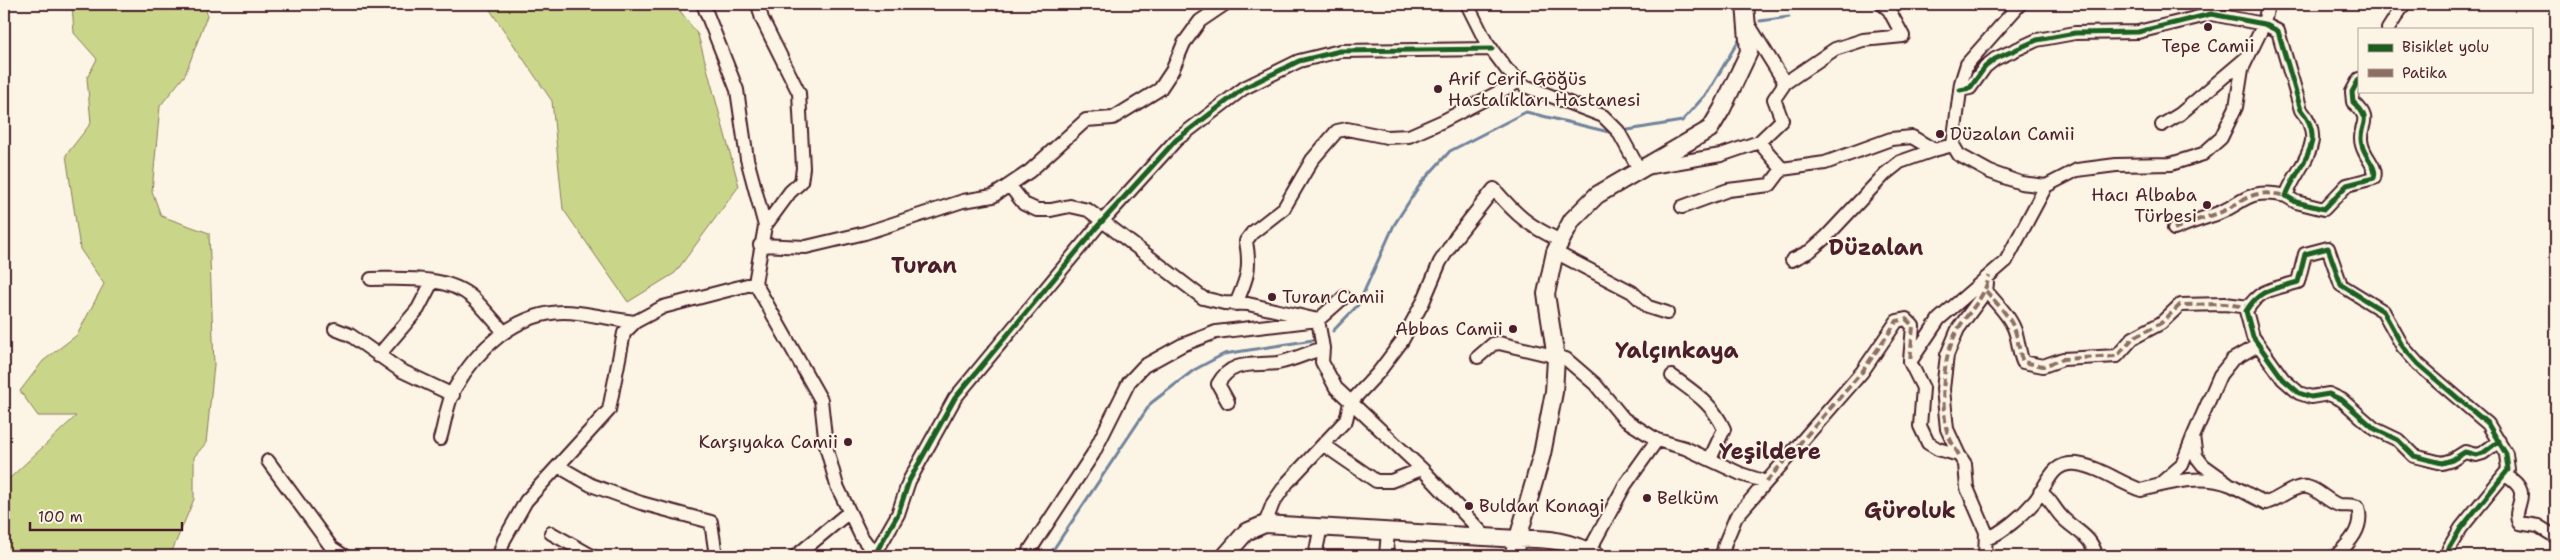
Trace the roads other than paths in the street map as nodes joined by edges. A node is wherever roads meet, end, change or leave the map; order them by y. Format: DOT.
graph roads {
  1 [pos="703,4"];
  2 [pos="758,4"];
  3 [pos="1225,4"];
  4 [pos="1467,4"];
  5 [pos="1745,4"];
  6 [pos="1882,4"];
  7 [pos="2020,4"];
  8 [pos="2268,4"];
  9 [pos="2404,4"];
  10 [pos="1747,22"];
  11 [pos="2264,24"];
  12 [pos="2389,28"];
  13 [pos="1492,49"];
  14 [pos="2247,58"];
  15 [pos="1520,81"];
  16 [pos="2358,81"];
  17 [pos="1785,83"];
  18 [pos="1960,90"];
  19 [pos="2162,125"];
  20 [pos="1759,142"];
  21 [pos="1953,145"];
  22 [pos="1934,150"];
  23 [pos="1639,169"];
  24 [pos="1782,169"];
  25 [pos="1010,186"];
  26 [pos="2046,186"];
  27 [pos="2286,196"];
  28 [pos="1682,207"];
  29 [pos="1104,220"];
  30 [pos="765,226"];
  31 [pos="2174,230"];
  32 [pos="760,245"];
  33 [pos="1558,246"];
  34 [pos="1792,260"];
  35 [pos="1988,276"];
  36 [pos="371,279"];
  37 [pos="432,282"];
  38 [pos="754,283"];
  39 [pos="1986,291"];
  40 [pos="1344,297"];
  41 [pos="1236,304"];
  42 [pos="2248,307"];
  43 [pos="1667,313"];
  44 [pos="1318,320"];
  45 [pos="635,322"];
  46 [pos="335,329"];
  47 [pos="504,332"];
  48 [pos="2258,345"];
  49 [pos="1323,348"];
  50 [pos="378,356"];
  51 [pos="1478,357"];
  52 [pos="1556,358"];
  53 [pos="1910,362"];
  54 [pos="1672,376"];
  55 [pos="453,395"];
  56 [pos="1228,402"];
  57 [pos="1350,403"];
  58 [pos="2193,437"];
  59 [pos="440,439"];
  60 [pos="1657,440"];
  61 [pos="2499,441"];
  62 [pos="1324,445"];
  63 [pos="1959,456"];
  64 [pos="1710,459"];
  65 [pos="268,461"];
  66 [pos="558,466"];
  67 [pos="1422,470"];
  68 [pos="2505,475"];
  69 [pos="1766,482"];
  70 [pos="2230,485"];
  71 [pos="2156,486"];
  72 [pos="2040,492"];
  73 [pos="849,512"];
  74 [pos="1265,524"];
  75 [pos="1321,526"];
  76 [pos="1388,530"];
  77 [pos="551,533"];
  78 [pos="1486,537"];
  79 [pos="2556,537"];
  80 [pos="1986,539"];
  81 [pos="1515,547"];
  82 [pos="1592,553"];
  83 [pos="344,556"];
  84 [pos="499,556"];
  85 [pos="592,556"];
  86 [pos="716,556"];
  87 [pos="796,556"];
  88 [pos="875,556"];
  89 [pos="1026,556"];
  90 [pos="1225,556"];
  91 [pos="1315,556"];
  92 [pos="1386,556"];
  93 [pos="1722,556"];
  94 [pos="1984,556"];
  95 [pos="2096,556"];
  96 [pos="2336,556"];
  97 [pos="2447,556"];
  1 -- 30 [label="street"];
  2 -- 30 [label="street"];
  3 -- 25 [label="street"];
  4 -- 13 [label="street"];
  5 -- 10 [label="street"];
  6 -- 17 [label="street"];
  7 -- 18 [label="street"];
  8 -- 11 [label="street"];
  9 -- 12 [label="street"];
  10 -- 17 [label="street"];
  10 -- 23 [label="street"];
  11 -- 14 [label="street"];
  11 -- 18 [label="street"];
  11 -- 27 [label="street"];
  13 -- 15 [label="street"];
  13 -- 29 [label="street"];
  14 -- 19 [label="street"];
  14 -- 26 [label="street"];
  15 -- 23 [label="street"];
  15 -- 41 [label="street"];
  16 -- 27 [label="street"];
  17 -- 20 [label="street"];
  18 -- 21 [label="street"];
  20 -- 23 [label="street"];
  20 -- 24 [label="street"];
  21 -- 22 [label="street"];
  21 -- 26 [label="street"];
  22 -- 24 [label="street"];
  22 -- 34 [label="street"];
  23 -- 33 [label="street"];
  24 -- 28 [label="street"];
  25 -- 29 [label="street"];
  25 -- 32 [label="street"];
  26 -- 35 [label="street"];
  27 -- 31 [label="street"];
  29 -- 41 [label="street"];
  29 -- 88 [label="street"];
  30 -- 32 [label="street"];
  32 -- 38 [label="street"];
  33 -- 43 [label="street"];
  33 -- 52 [label="street"];
  33 -- 57 [label="street"];
  35 -- 39 [label="street"];
  35 -- 53 [label="street"];
  36 -- 37 [label="street"];
  37 -- 47 [label="street"];
  37 -- 50 [label="street"];
  38 -- 45 [label="street"];
  38 -- 73 [label="street"];
  39 -- 42 [label="street"];
  39 -- 63 [label="street"];
  40 -- 44 [label="street"];
  41 -- 44 [label="street"];
  42 -- 48 [label="street"];
  42 -- 61 [label="street"];
  44 -- 49 [label="street"];
  44 -- 89 [label="street"];
  45 -- 47 [label="street"];
  45 -- 66 [label="street"];
  46 -- 50 [label="street"];
  47 -- 55 [label="street"];
  48 -- 58 [label="street"];
  48 -- 61 [label="street"];
  49 -- 56 [label="street"];
  49 -- 57 [label="street"];
  50 -- 55 [label="street"];
  51 -- 52 [label="street"];
  52 -- 60 [label="street"];
  52 -- 81 [label="street"];
  53 -- 63 [label="street"];
  53 -- 69 [label="street"];
  54 -- 64 [label="street"];
  55 -- 59 [label="street"];
  57 -- 62 [label="street"];
  57 -- 67 [label="street"];
  58 -- 70 [label="street"];
  58 -- 71 [label="street"];
  60 -- 64 [label="street"];
  60 -- 82 [label="street"];
  61 -- 68 [label="street"];
  62 -- 67 [label="street"];
  62 -- 74 [label="street"];
  63 -- 80 [label="street"];
  64 -- 69 [label="street"];
  65 -- 83 [label="street"];
  66 -- 84 [label="street"];
  66 -- 86 [label="street"];
  67 -- 78 [label="street"];
  68 -- 79 [label="street"];
  68 -- 97 [label="street"];
  69 -- 93 [label="street"];
  70 -- 71 [label="street"];
  70 -- 96 [label="street"];
  71 -- 72 [label="street"];
  72 -- 80 [label="street"];
  72 -- 95 [label="street"];
  73 -- 87 [label="street"];
  73 -- 88 [label="street"];
  74 -- 75 [label="street"];
  74 -- 90 [label="street"];
  75 -- 76 [label="street"];
  75 -- 91 [label="street"];
  76 -- 78 [label="street"];
  76 -- 92 [label="street"];
  77 -- 85 [label="street"];
  78 -- 81 [label="street"];
  80 -- 94 [label="street"];
  81 -- 82 [label="street"];
}
